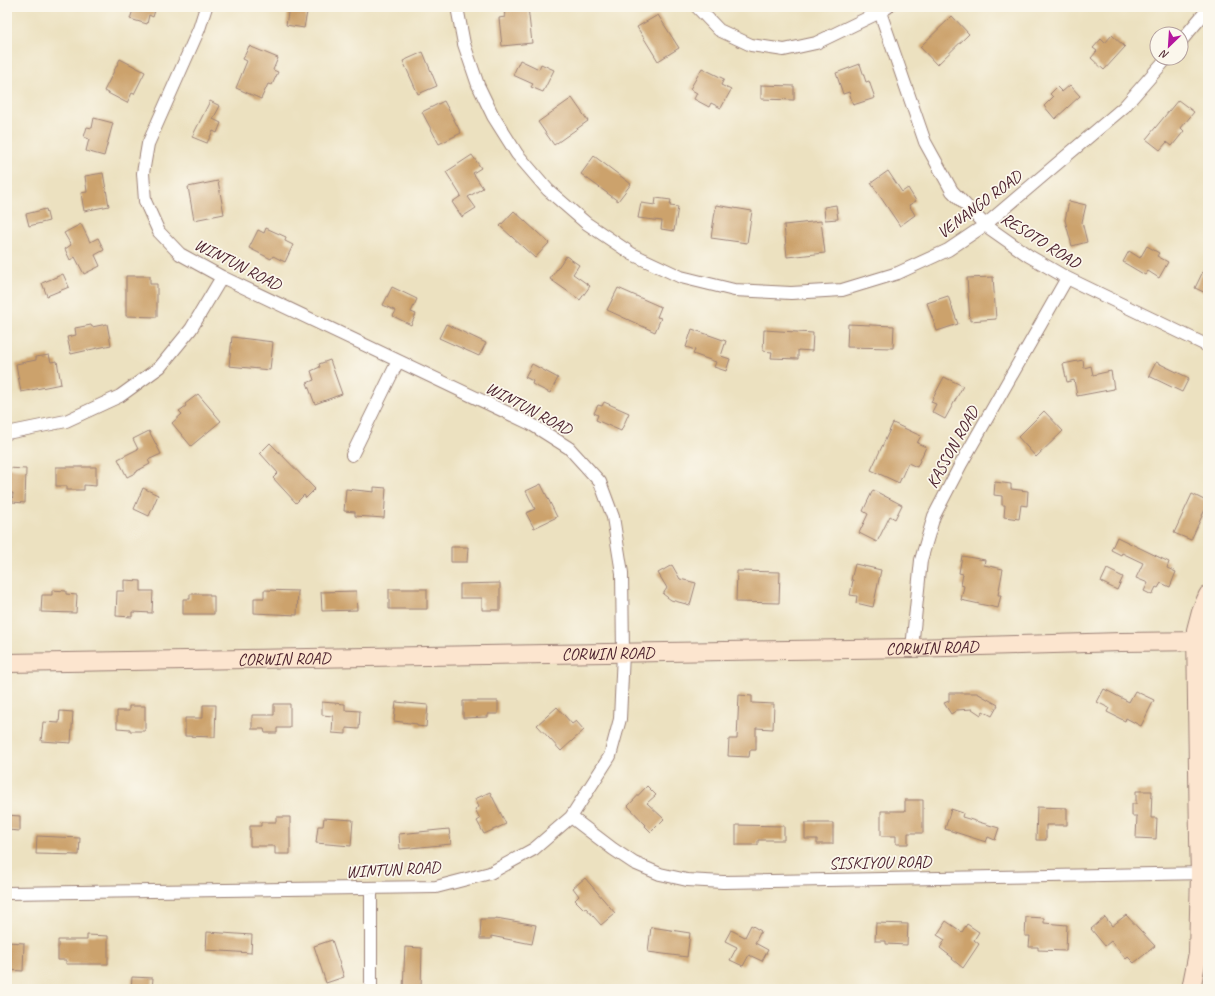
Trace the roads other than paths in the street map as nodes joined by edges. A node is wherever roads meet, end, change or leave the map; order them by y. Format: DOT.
graph roads {
  1 [pos="206,7"];
  2 [pos="457,7"];
  3 [pos="697,7"];
  4 [pos="1208,9"];
  5 [pos="884,10"];
  6 [pos="1189,32"];
  7 [pos="1160,66"];
  8 [pos="985,225"];
  9 [pos="222,277"];
  10 [pos="1067,278"];
  11 [pos="1208,346"];
  12 [pos="398,361"];
  13 [pos="7,433"];
  14 [pos="352,455"];
  15 [pos="1208,595"];
  16 [pos="1202,641"];
  17 [pos="912,648"];
  18 [pos="623,653"];
  19 [pos="7,663"];
  20 [pos="571,817"];
  21 [pos="1204,873"];
  22 [pos="371,888"];
  23 [pos="7,893"];
  24 [pos="371,989"];
  25 [pos="1191,989"];
  1 -- 9 [label="street, WINTUN ROAD"];
  2 -- 8 [label="street, VENANGO ROAD"];
  3 -- 5 [label="street"];
  4 -- 6 [label="street"];
  5 -- 8 [label="street, RESOTO ROAD"];
  7 -- 8 [label="street, VENANGO ROAD"];
  8 -- 10 [label="street, RESOTO ROAD"];
  9 -- 12 [label="street, WINTUN ROAD"];
  9 -- 13 [label="street"];
  10 -- 11 [label="street, RESOTO ROAD"];
  10 -- 17 [label="street, KASSON ROAD"];
  12 -- 14 [label="street"];
  12 -- 18 [label="street, WINTUN ROAD"];
  15 -- 16 [label="main road"];
  16 -- 17 [label="main road, CORWIN ROAD"];
  16 -- 21 [label="main road"];
  17 -- 18 [label="main road, CORWIN ROAD"];
  18 -- 19 [label="main road, CORWIN ROAD"];
  18 -- 20 [label="street, WINTUN ROAD"];
  20 -- 21 [label="street, SISKIYOU ROAD"];
  20 -- 22 [label="street, WINTUN ROAD"];
  21 -- 25 [label="main road"];
  22 -- 23 [label="street, WINTUN ROAD"];
  22 -- 24 [label="street"];
}
